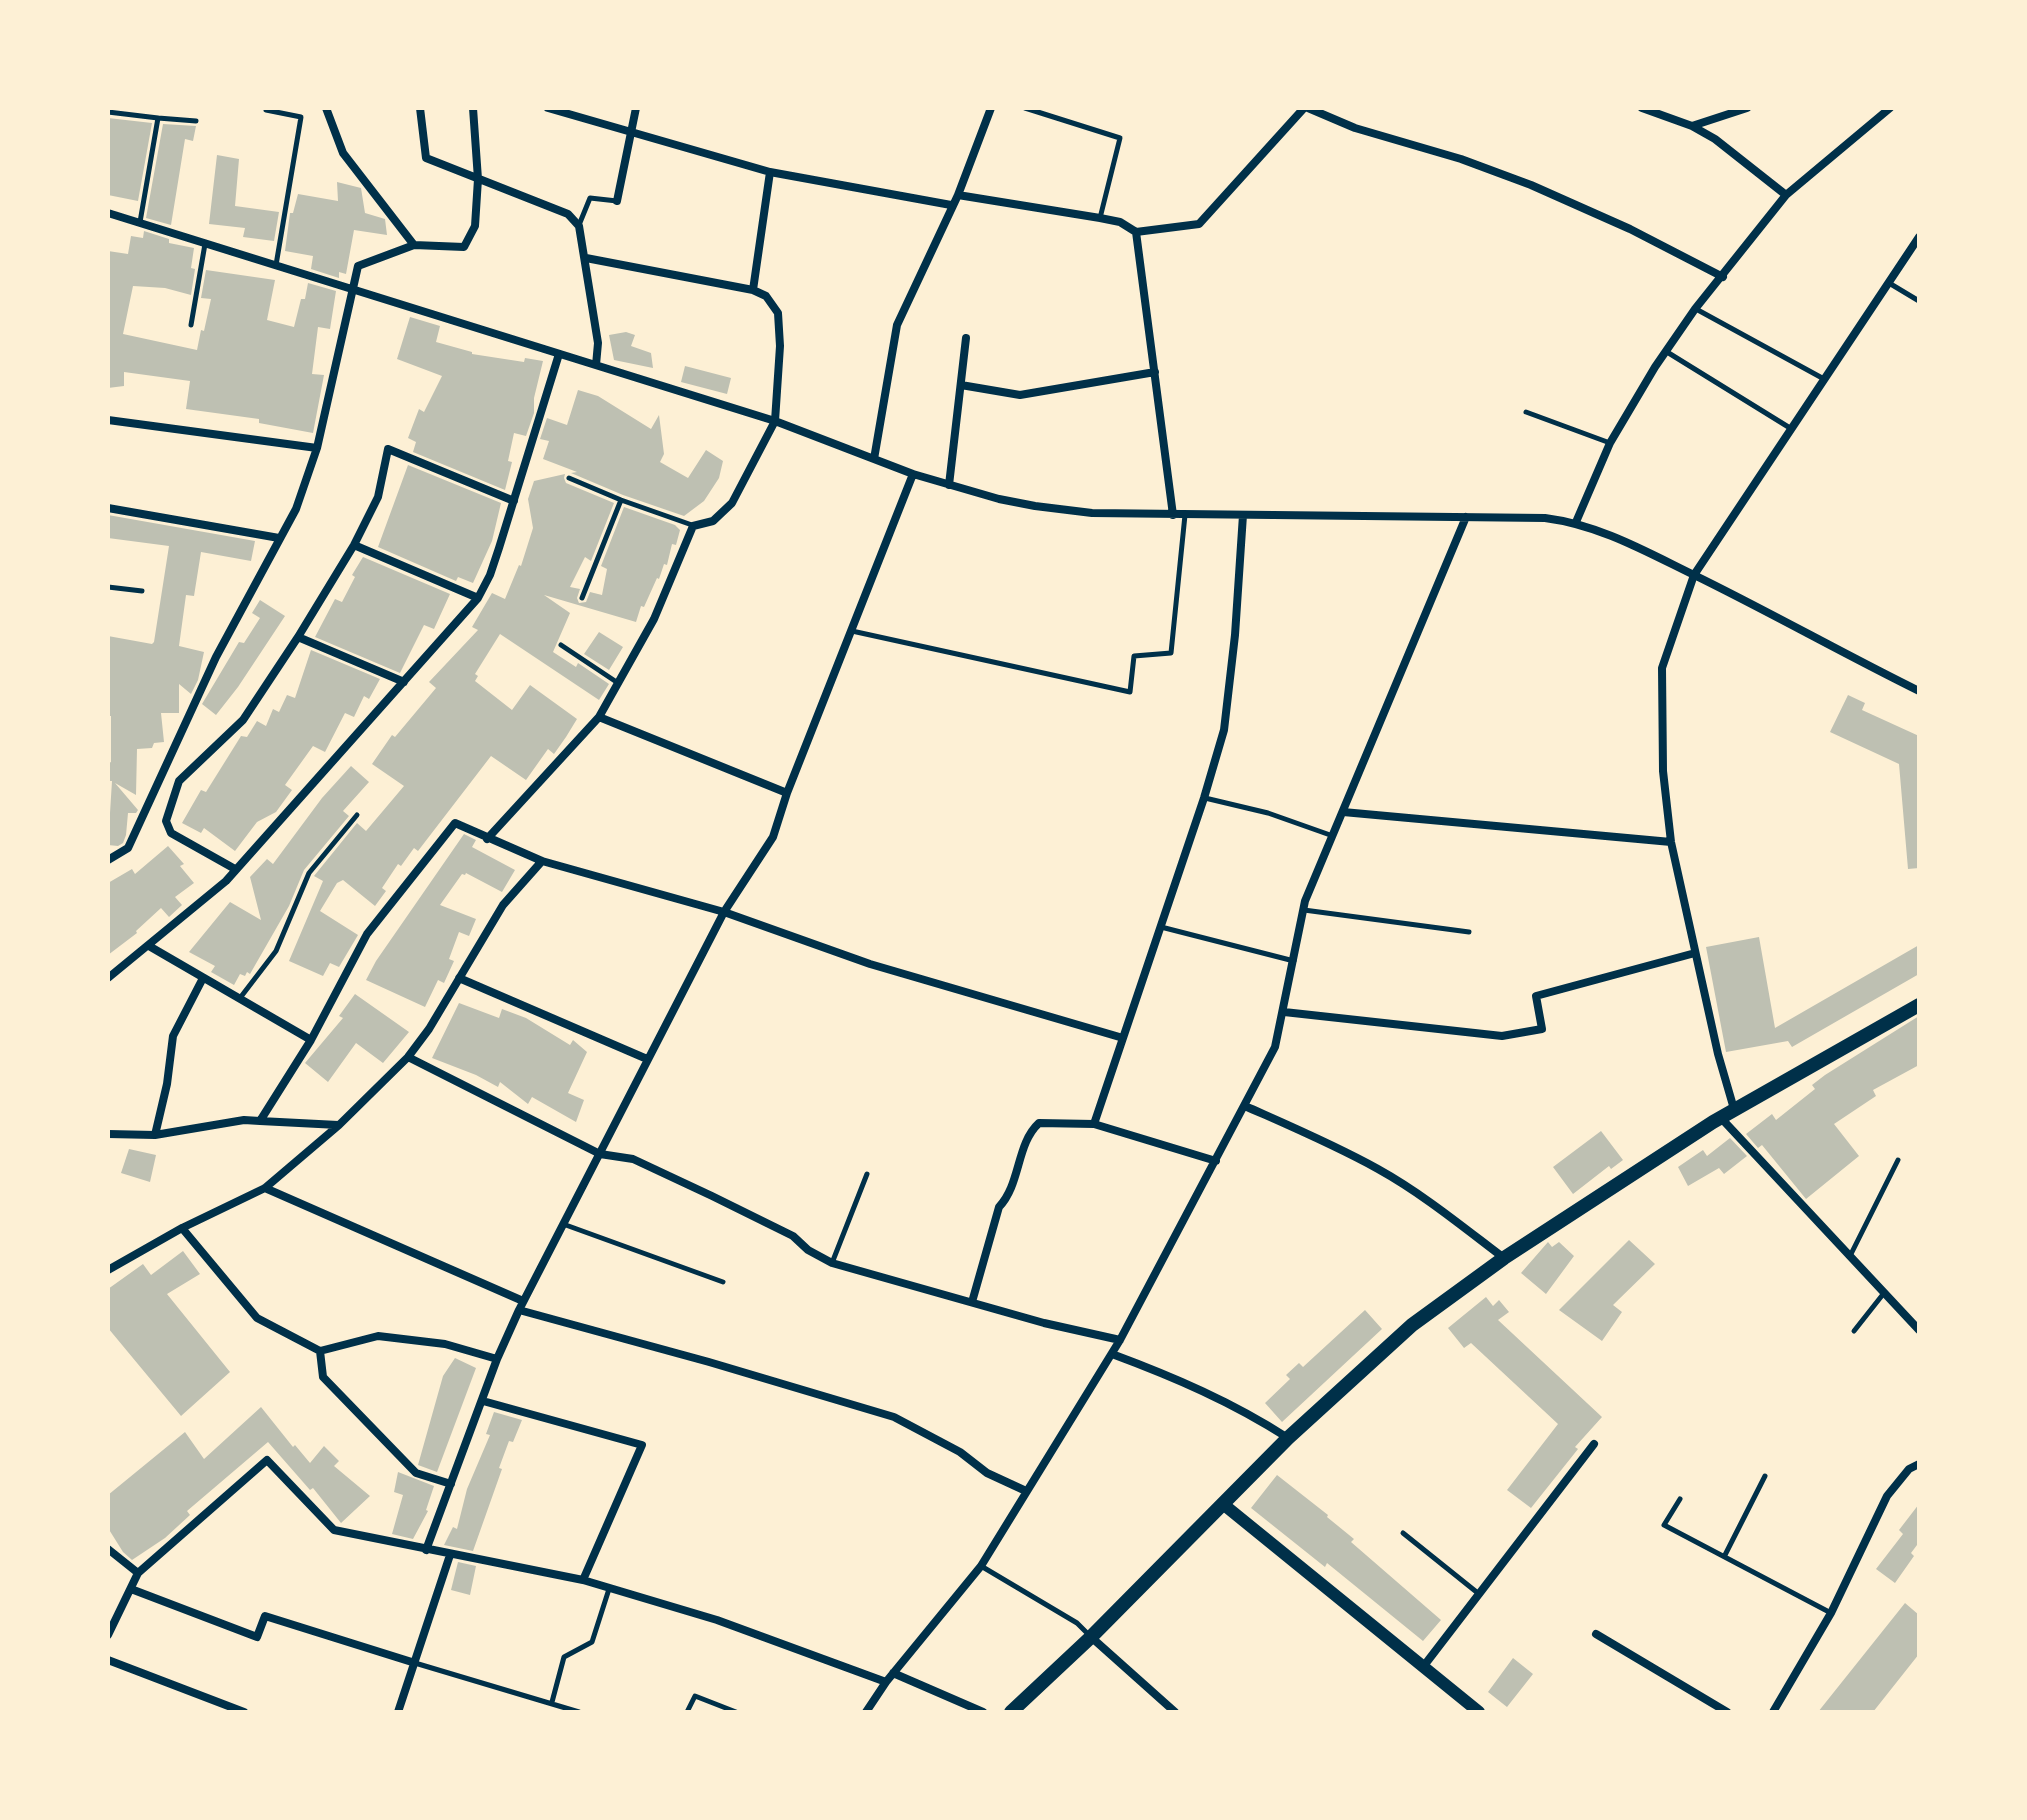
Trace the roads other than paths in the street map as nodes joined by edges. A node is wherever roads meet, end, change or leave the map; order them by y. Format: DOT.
graph roads {
  1 [pos="326,108"];
  2 [pos="420,108"];
  3 [pos="473,108"];
  4 [pos="548,108"];
  5 [pos="636,108"];
  6 [pos="991,108"];
  7 [pos="1025,108"];
  8 [pos="1306,108"];
  9 [pos="1642,108"];
  10 [pos="1747,108"];
  11 [pos="1890,108"];
  12 [pos="266,110"];
  13 [pos="108,112"];
  14 [pos="158,118"];
  15 [pos="196,121"];
  16 [pos="1692,126"];
  17 [pos="630,132"];
  18 [pos="770,172"];
  19 [pos="478,179"];
  20 [pos="958,195"];
  21 [pos="1786,195"];
  22 [pos="617,201"];
  23 [pos="951,205"];
  24 [pos="108,213"];
  25 [pos="1100,218"];
  26 [pos="140,222"];
  27 [pos="579,226"];
  28 [pos="1136,232"];
  29 [pos="1919,237"];
  30 [pos="205,244"];
  31 [pos="414,245"];
  32 [pos="586,258"];
  33 [pos="276,265"];
  34 [pos="1723,277"];
  35 [pos="1888,283"];
  36 [pos="352,290"];
  37 [pos="753,290"];
  38 [pos="1919,301"];
  39 [pos="1695,309"];
  40 [pos="191,325"];
  41 [pos="966,338"];
  42 [pos="1667,352"];
  43 [pos="559,354"];
  44 [pos="596,365"];
  45 [pos="1155,372"];
  46 [pos="1825,379"];
  47 [pos="961,385"];
  48 [pos="1526,412"];
  49 [pos="108,420"];
  50 [pos="775,421"];
  51 [pos="1791,429"];
  52 [pos="1610,443"];
  53 [pos="317,448"];
  54 [pos="874,459"];
  55 [pos="913,474"];
  56 [pos="569,478"];
  57 [pos="949,485"];
  58 [pos="621,500"];
  59 [pos="514,501"];
  60 [pos="108,508"];
  61 [pos="1173,515"];
  62 [pos="1185,515"];
  63 [pos="1243,515"];
  64 [pos="1466,517"];
  65 [pos="1576,522"];
  66 [pos="693,526"];
  67 [pos="279,538"];
  68 [pos="354,545"];
  69 [pos="1694,575"];
  70 [pos="108,587"];
  71 [pos="142,591"];
  72 [pos="478,598"];
  73 [pos="582,598"];
  74 [pos="851,630"];
  75 [pos="298,637"];
  76 [pos="561,645"];
  77 [pos="404,682"];
  78 [pos="619,683"];
  79 [pos="1919,691"];
  80 [pos="599,717"];
  81 [pos="787,793"];
  82 [pos="1204,798"];
  83 [pos="1343,812"];
  84 [pos="357,815"];
  85 [pos="1333,836"];
  86 [pos="487,839"];
  87 [pos="1671,842"];
  88 [pos="108,860"];
  89 [pos="542,861"];
  90 [pos="235,869"];
  91 [pos="1304,910"];
  92 [pos="724,912"];
  93 [pos="1161,927"];
  94 [pos="1469,932"];
  95 [pos="149,946"];
  96 [pos="1695,953"];
  97 [pos="1295,961"];
  98 [pos="108,978"];
  99 [pos="203,978"];
  100 [pos="459,978"];
  101 [pos="240,998"];
  102 [pos="1919,1005"];
  103 [pos="1284,1012"];
  104 [pos="1123,1038"];
  105 [pos="311,1040"];
  106 [pos="408,1057"];
  107 [pos="647,1059"];
  108 [pos="1245,1106"];
  109 [pos="1734,1109"];
  110 [pos="1721,1118"];
  111 [pos="260,1121"];
  112 [pos="1094,1124"];
  113 [pos="339,1125"];
  114 [pos="108,1134"];
  115 [pos="155,1135"];
  116 [pos="600,1154"];
  117 [pos="1898,1160"];
  118 [pos="1216,1161"];
  119 [pos="867,1174"];
  120 [pos="265,1188"];
  121 [pos="562,1224"];
  122 [pos="182,1228"];
  123 [pos="1850,1257"];
  124 [pos="1504,1258"];
  125 [pos="832,1263"];
  126 [pos="108,1270"];
  127 [pos="723,1282"];
  128 [pos="1884,1293"];
  129 [pos="972,1302"];
  130 [pos="521,1306"];
  131 [pos="1919,1330"];
  132 [pos="1854,1331"];
  133 [pos="1120,1340"];
  134 [pos="320,1351"];
  135 [pos="1112,1354"];
  136 [pos="497,1359"];
  137 [pos="483,1401"];
  138 [pos="1288,1438"];
  139 [pos="1594,1444"];
  140 [pos="1919,1464"];
  141 [pos="1765,1476"];
  142 [pos="451,1484"];
  143 [pos="1026,1491"];
  144 [pos="1680,1499"];
  145 [pos="1223,1504"];
  146 [pos="1403,1533"];
  147 [pos="108,1549"];
  148 [pos="426,1550"];
  149 [pos="450,1555"];
  150 [pos="1725,1555"];
  151 [pos="981,1566"];
  152 [pos="138,1573"];
  153 [pos="583,1580"];
  154 [pos="131,1589"];
  155 [pos="609,1589"];
  156 [pos="1480,1594"];
  157 [pos="1831,1613"];
  158 [pos="1596,1634"];
  159 [pos="108,1635"];
  160 [pos="1091,1637"];
  161 [pos="108,1660"];
  162 [pos="415,1663"];
  163 [pos="1423,1667"];
  164 [pos="893,1673"];
  165 [pos="886,1682"];
  166 [pos="552,1702"];
  167 [pos="244,1712"];
  168 [pos="398,1712"];
  169 [pos="579,1712"];
  170 [pos="687,1712"];
  171 [pos="736,1712"];
  172 [pos="866,1712"];
  173 [pos="983,1712"];
  174 [pos="1011,1712"];
  175 [pos="1175,1712"];
  176 [pos="1479,1712"];
  177 [pos="1727,1712"];
  178 [pos="1773,1712"];
  1 -- 31 [label="street"];
  2 -- 19 [label="street"];
  3 -- 19 [label="street"];
  4 -- 17 [label="street"];
  5 -- 17 [label="street"];
  6 -- 20 [label="street"];
  7 -- 25 [label="lane"];
  8 -- 28 [label="street"];
  8 -- 34 [label="street"];
  9 -- 16 [label="street"];
  10 -- 16 [label="street"];
  11 -- 21 [label="street"];
  12 -- 33 [label="lane"];
  13 -- 14 [label="lane"];
  14 -- 15 [label="lane"];
  14 -- 26 [label="lane"];
  16 -- 21 [label="street"];
  17 -- 18 [label="street"];
  17 -- 22 [label="street"];
  18 -- 23 [label="street"];
  18 -- 37 [label="street"];
  19 -- 27 [label="street"];
  19 -- 31 [label="street"];
  20 -- 23 [label="street"];
  20 -- 25 [label="street"];
  21 -- 34 [label="street"];
  22 -- 27 [label="lane"];
  23 -- 54 [label="street"];
  24 -- 26 [label="street"];
  25 -- 28 [label="street"];
  26 -- 30 [label="street"];
  27 -- 32 [label="street"];
  28 -- 45 [label="street"];
  29 -- 35 [label="street"];
  30 -- 33 [label="street"];
  30 -- 40 [label="lane"];
  31 -- 36 [label="street"];
  32 -- 37 [label="street"];
  32 -- 44 [label="street"];
  33 -- 36 [label="street"];
  34 -- 39 [label="street"];
  35 -- 38 [label="lane"];
  35 -- 46 [label="street"];
  36 -- 43 [label="street"];
  36 -- 53 [label="street"];
  37 -- 50 [label="street"];
  39 -- 42 [label="street"];
  39 -- 46 [label="lane"];
  41 -- 47 [label="street"];
  42 -- 51 [label="lane"];
  42 -- 52 [label="street"];
  43 -- 44 [label="street"];
  43 -- 59 [label="street"];
  44 -- 50 [label="street"];
  45 -- 47 [label="street"];
  45 -- 61 [label="street"];
  46 -- 51 [label="street"];
  47 -- 57 [label="street"];
  48 -- 52 [label="lane"];
  49 -- 53 [label="street"];
  50 -- 54 [label="street"];
  50 -- 66 [label="street"];
  51 -- 69 [label="street"];
  52 -- 65 [label="street"];
  53 -- 67 [label="street"];
  54 -- 55 [label="street"];
  55 -- 57 [label="street"];
  55 -- 74 [label="street"];
  56 -- 58 [label="lane"];
  57 -- 61 [label="street"];
  58 -- 66 [label="lane"];
  58 -- 73 [label="lane"];
  59 -- 68 [label="street"];
  59 -- 72 [label="street"];
  60 -- 67 [label="street"];
  61 -- 62 [label="street"];
  62 -- 63 [label="street"];
  62 -- 74 [label="lane"];
  63 -- 64 [label="street"];
  63 -- 82 [label="street"];
  64 -- 65 [label="street"];
  64 -- 83 [label="street"];
  65 -- 69 [label="street"];
  66 -- 78 [label="street"];
  67 -- 88 [label="street"];
  68 -- 72 [label="street"];
  68 -- 75 [label="street"];
  69 -- 79 [label="street"];
  69 -- 87 [label="street"];
  70 -- 71 [label="lane"];
  72 -- 77 [label="street"];
  74 -- 81 [label="street"];
  75 -- 77 [label="street"];
  75 -- 90 [label="street"];
  76 -- 78 [label="lane"];
  77 -- 90 [label="street"];
  78 -- 80 [label="street"];
  80 -- 81 [label="street"];
  80 -- 86 [label="street"];
  81 -- 92 [label="street"];
  82 -- 85 [label="lane"];
  82 -- 93 [label="street"];
  83 -- 85 [label="street"];
  83 -- 87 [label="street"];
  84 -- 101 [label="lane"];
  85 -- 91 [label="street"];
  86 -- 89 [label="street"];
  86 -- 105 [label="street"];
  87 -- 96 [label="street"];
  89 -- 92 [label="street"];
  89 -- 100 [label="street"];
  90 -- 95 [label="street"];
  91 -- 94 [label="lane"];
  91 -- 97 [label="street"];
  92 -- 104 [label="street"];
  92 -- 107 [label="street"];
  93 -- 97 [label="lane"];
  93 -- 104 [label="street"];
  95 -- 98 [label="street"];
  95 -- 99 [label="street"];
  96 -- 103 [label="street"];
  96 -- 109 [label="street"];
  97 -- 103 [label="street"];
  99 -- 101 [label="street"];
  99 -- 115 [label="street"];
  100 -- 106 [label="street"];
  100 -- 107 [label="street"];
  101 -- 105 [label="street"];
  102 -- 109 [label="main road"];
  103 -- 108 [label="street"];
  104 -- 112 [label="street"];
  105 -- 111 [label="street"];
  106 -- 113 [label="street"];
  106 -- 116 [label="street"];
  107 -- 116 [label="street"];
  108 -- 118 [label="street"];
  108 -- 124 [label="street"];
  109 -- 110 [label="main road"];
  110 -- 123 [label="street"];
  110 -- 124 [label="main road"];
  111 -- 113 [label="street"];
  111 -- 115 [label="street"];
  112 -- 118 [label="street"];
  112 -- 129 [label="street"];
  113 -- 120 [label="street"];
  114 -- 115 [label="street"];
  116 -- 121 [label="street"];
  116 -- 125 [label="street"];
  117 -- 123 [label="lane"];
  118 -- 133 [label="street"];
  119 -- 125 [label="lane"];
  120 -- 122 [label="street"];
  120 -- 130 [label="street"];
  121 -- 127 [label="lane"];
  121 -- 130 [label="street"];
  122 -- 126 [label="street"];
  122 -- 134 [label="street"];
  123 -- 128 [label="street"];
  124 -- 138 [label="main road"];
  125 -- 129 [label="street"];
  128 -- 131 [label="street"];
  128 -- 132 [label="lane"];
  129 -- 133 [label="street"];
  130 -- 136 [label="street"];
  130 -- 143 [label="street"];
  133 -- 135 [label="street"];
  134 -- 136 [label="street"];
  134 -- 142 [label="street"];
  135 -- 138 [label="street"];
  135 -- 143 [label="street"];
  136 -- 137 [label="street"];
  137 -- 142 [label="street"];
  137 -- 153 [label="street"];
  138 -- 145 [label="main road"];
  139 -- 156 [label="street"];
  140 -- 157 [label="street"];
  141 -- 150 [label="lane"];
  142 -- 148 [label="street"];
  143 -- 151 [label="street"];
  144 -- 150 [label="lane"];
  145 -- 160 [label="main road"];
  145 -- 163 [label="street"];
  146 -- 156 [label="lane"];
  147 -- 152 [label="street"];
  148 -- 149 [label="street"];
  148 -- 152 [label="street"];
  149 -- 153 [label="street"];
  149 -- 162 [label="street"];
  150 -- 157 [label="lane"];
  151 -- 160 [label="lane"];
  151 -- 164 [label="street"];
  152 -- 154 [label="street"];
  153 -- 155 [label="street"];
  154 -- 159 [label="street"];
  154 -- 162 [label="street"];
  155 -- 165 [label="street"];
  155 -- 166 [label="lane"];
  156 -- 163 [label="street"];
  157 -- 178 [label="street"];
  158 -- 177 [label="street"];
  160 -- 174 [label="main road"];
  160 -- 175 [label="street"];
  161 -- 167 [label="street"];
  162 -- 166 [label="lane"];
  162 -- 168 [label="street"];
  163 -- 176 [label="street"];
  164 -- 165 [label="street"];
  164 -- 173 [label="street"];
  165 -- 172 [label="street"];
  166 -- 169 [label="lane"];
  170 -- 171 [label="lane"];
}
